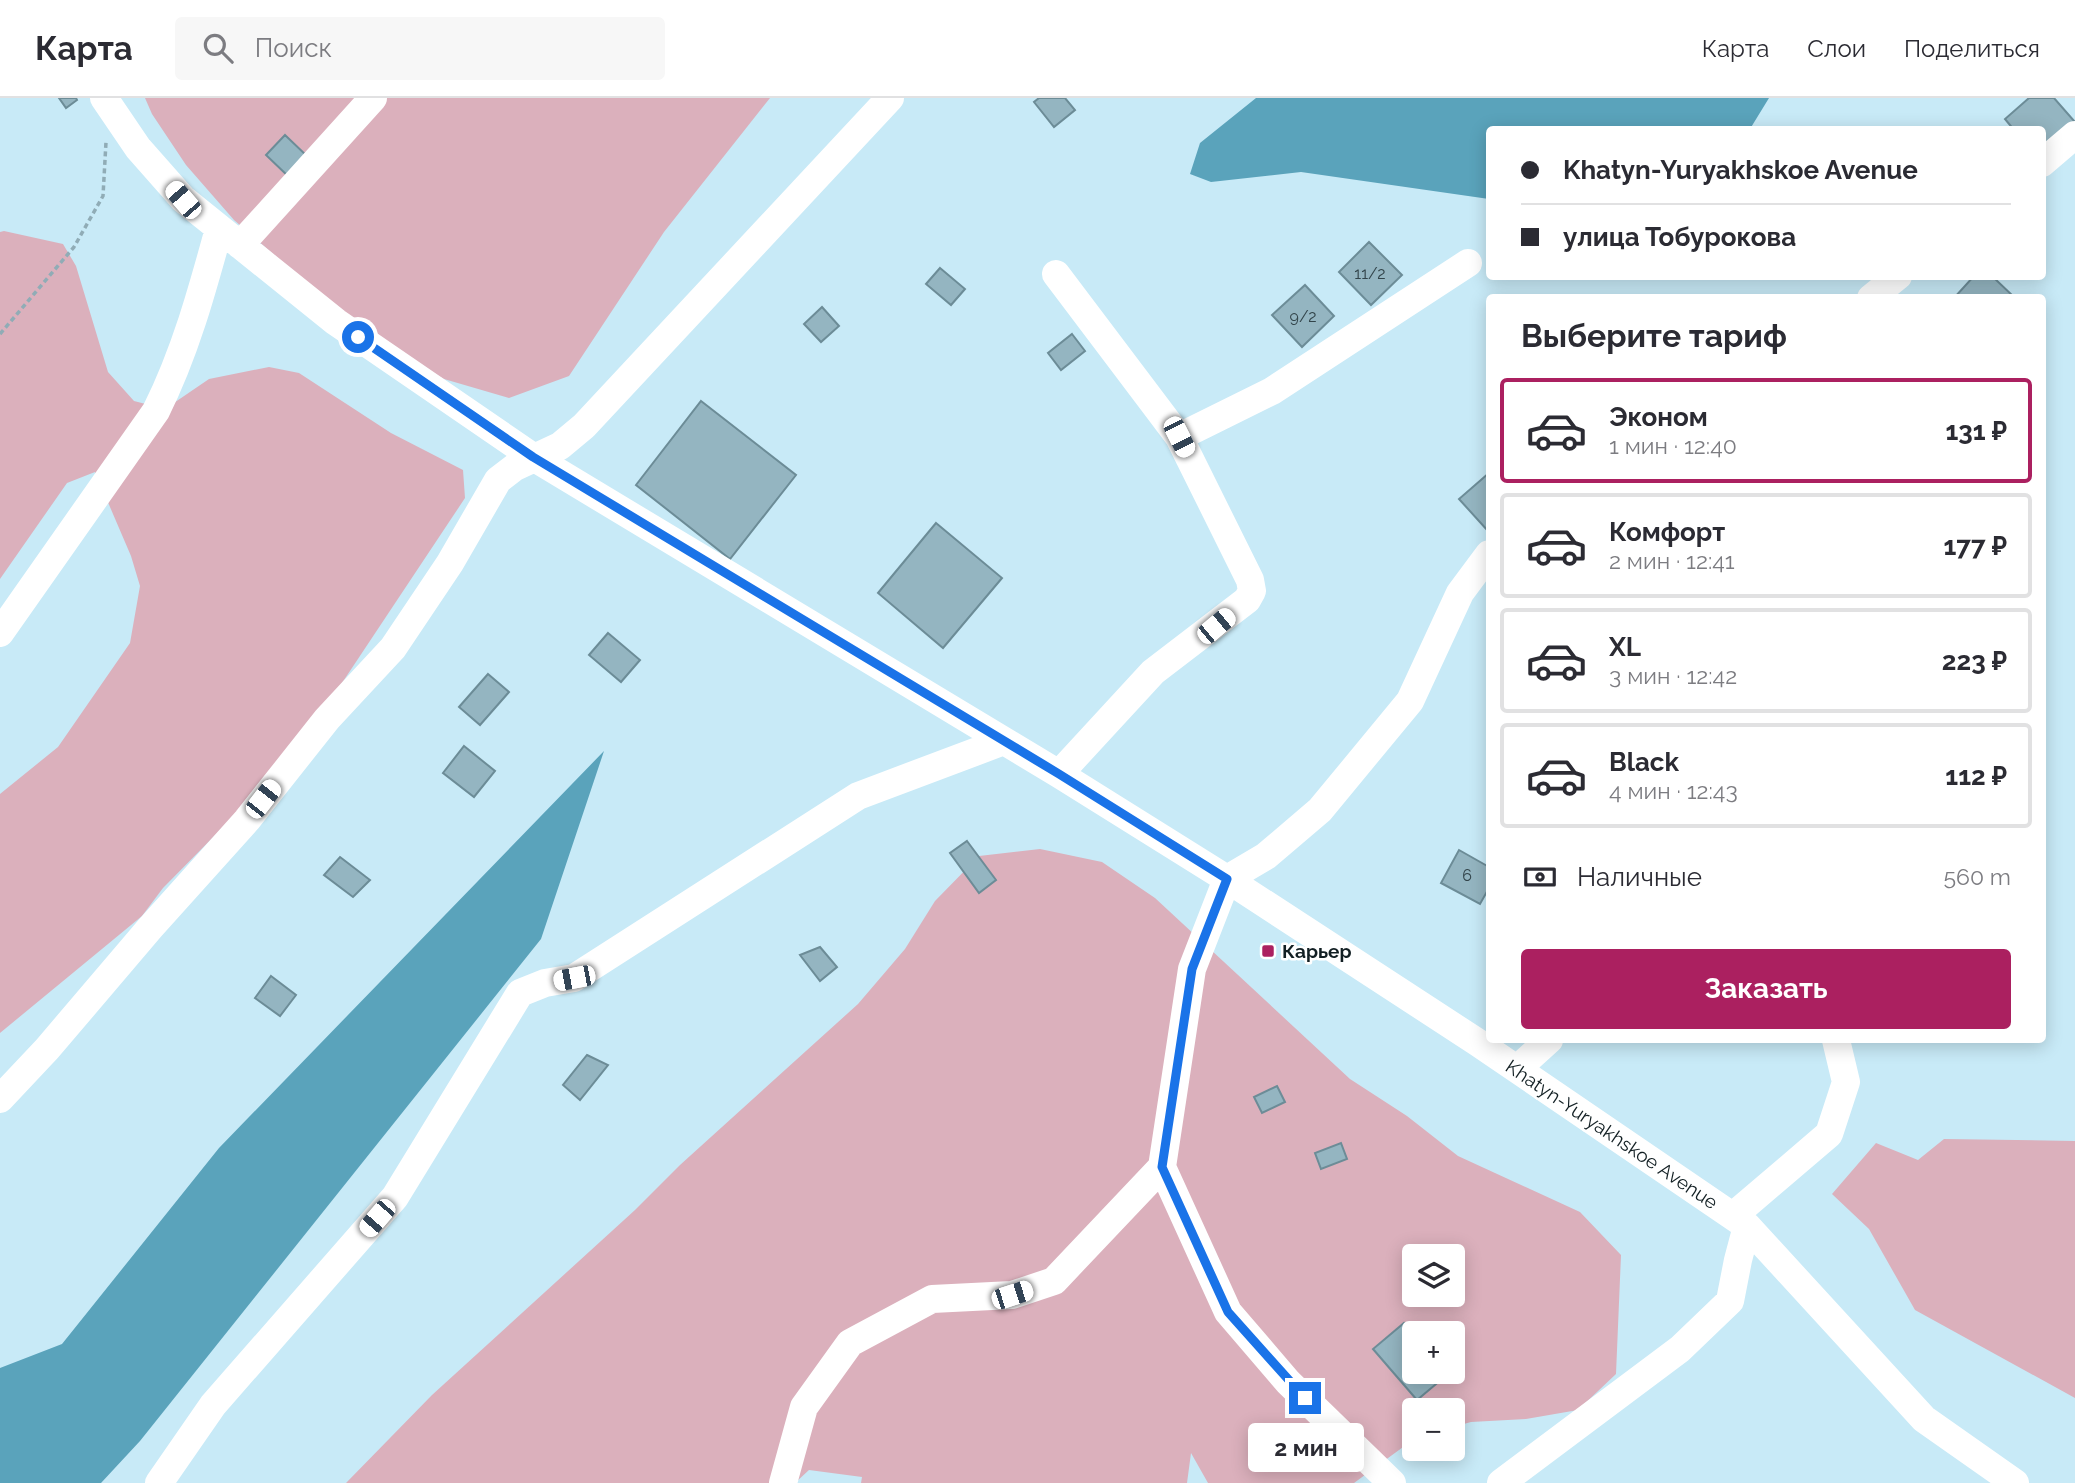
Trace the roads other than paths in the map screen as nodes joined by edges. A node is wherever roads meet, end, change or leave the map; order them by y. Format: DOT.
graph roads {
  1 [pos="104,98"];
  2 [pos="373,98"];
  3 [pos="890,98"];
  4 [pos="2075,135"];
  5 [pos="2046,160"];
  6 [pos="230,237"];
  7 [pos="1468,263"];
  8 [pos="1056,274"];
  9 [pos="1893,280"];
  10 [pos="1876,294"];
  11 [pos="1179,437"];
  12 [pos="533,457"];
  13 [pos="1486,558"];
  14 [pos="0,633"];
  15 [pos="1004,741"];
  16 [pos="1059,774"];
  17 [pos="1227,879"];
  18 [pos="1546,1043"];
  19 [pos="1837,1043"];
  20 [pos="1517,1069"];
  21 [pos="0,1099"];
  22 [pos="1162,1167"];
  23 [pos="1740,1221"];
  24 [pos="159,1483"];
  25 [pos="783,1483"];
  26 [pos="1392,1483"];
  27 [pos="1501,1483"];
  28 [pos="2015,1483"];
  1 -- 6 [label="street, Khatyn-Yuryakhskoe Avenue"];
  2 -- 6 [label="street"];
  3 -- 12 [label="street"];
  4 -- 5 [label="street"];
  6 -- 12 [label="street, Khatyn-Yuryakhskoe Avenue"];
  6 -- 14 [label="street"];
  7 -- 11 [label="street"];
  8 -- 11 [label="street"];
  9 -- 10 [label="street"];
  11 -- 16 [label="street"];
  12 -- 15 [label="street, Khatyn-Yuryakhskoe Avenue"];
  12 -- 21 [label="street"];
  13 -- 17 [label="street"];
  15 -- 16 [label="street, Khatyn-Yuryakhskoe Avenue"];
  15 -- 24 [label="street"];
  16 -- 17 [label="street, Khatyn-Yuryakhskoe Avenue"];
  17 -- 20 [label="street, Khatyn-Yuryakhskoe Avenue"];
  17 -- 22 [label="street"];
  18 -- 20 [label="street"];
  19 -- 23 [label="street"];
  20 -- 23 [label="street, Khatyn-Yuryakhskoe Avenue"];
  22 -- 25 [label="street"];
  22 -- 26 [label="street"];
  23 -- 27 [label="street"];
  23 -- 28 [label="street, Khatyn-Yuryakhskoe Avenue"];
}
